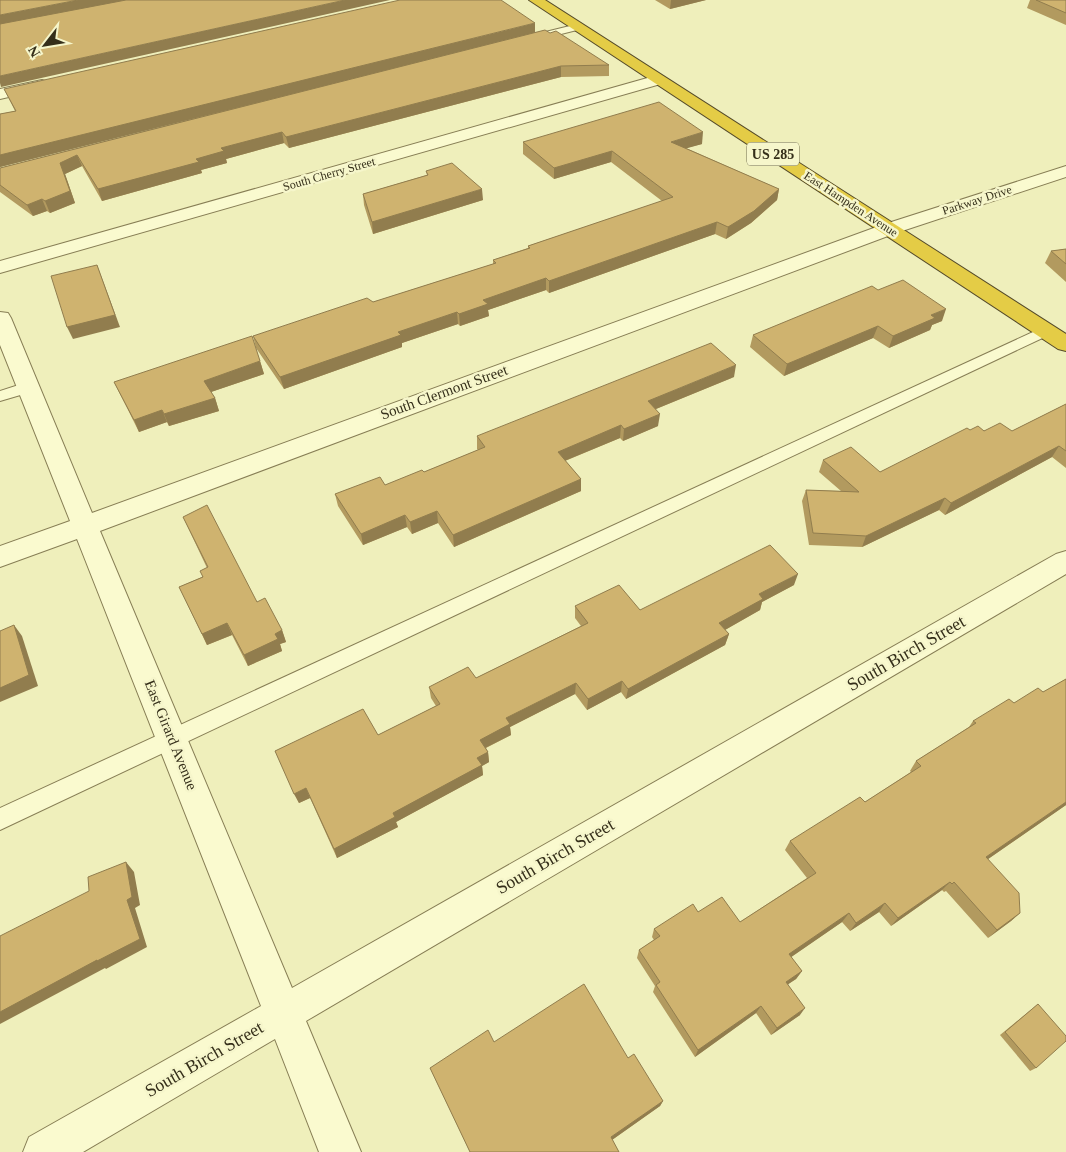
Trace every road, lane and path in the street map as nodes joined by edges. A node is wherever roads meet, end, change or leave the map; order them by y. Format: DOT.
graph roads {
  1 [pos="536,0"];
  2 [pos="578,27"];
  3 [pos="520,42"];
  4 [pos="658,80"];
  5 [pos="58,81"];
  6 [pos="0,94"];
  7 [pos="1066,172"];
  8 [pos="889,228"];
  9 [pos="0,267"];
  10 [pos="0,318"];
  11 [pos="1046,331"];
  12 [pos="1066,344"];
  13 [pos="14,392"];
  14 [pos="85,524"];
  15 [pos="0,557"];
  16 [pos="1066,561"];
  17 [pos="172,739"];
  18 [pos="0,819"];
  19 [pos="284,1012"];
  20 [pos="44,1152"];
  21 [pos="340,1152"];
  1 -- 2 [label="highway, East Hampden Avenue / US 285"];
  2 -- 3 [label="lane"];
  2 -- 4 [label="highway, East Hampden Avenue / US 285"];
  4 -- 8 [label="highway, East Hampden Avenue / US 285"];
  4 -- 9 [label="street, South Cherry Street"];
  5 -- 6 [label="street"];
  7 -- 8 [label="street, Parkway Drive"];
  8 -- 11 [label="highway, East Hampden Avenue / US 285"];
  8 -- 14 [label="street, South Clermont Street"];
  10 -- 13 [label="street, East Girard Avenue"];
  11 -- 12 [label="highway, East Hampden Avenue / US 285"];
  11 -- 17 [label="lane"];
  13 -- 14 [label="street, East Girard Avenue"];
  14 -- 15 [label="street, South Clermont Street"];
  14 -- 17 [label="street, East Girard Avenue"];
  16 -- 19 [label="street, South Birch Street"];
  17 -- 18 [label="lane"];
  17 -- 19 [label="street, East Girard Avenue"];
  19 -- 20 [label="street, South Birch Street"];
  19 -- 21 [label="street, East Girard Avenue"];
}
